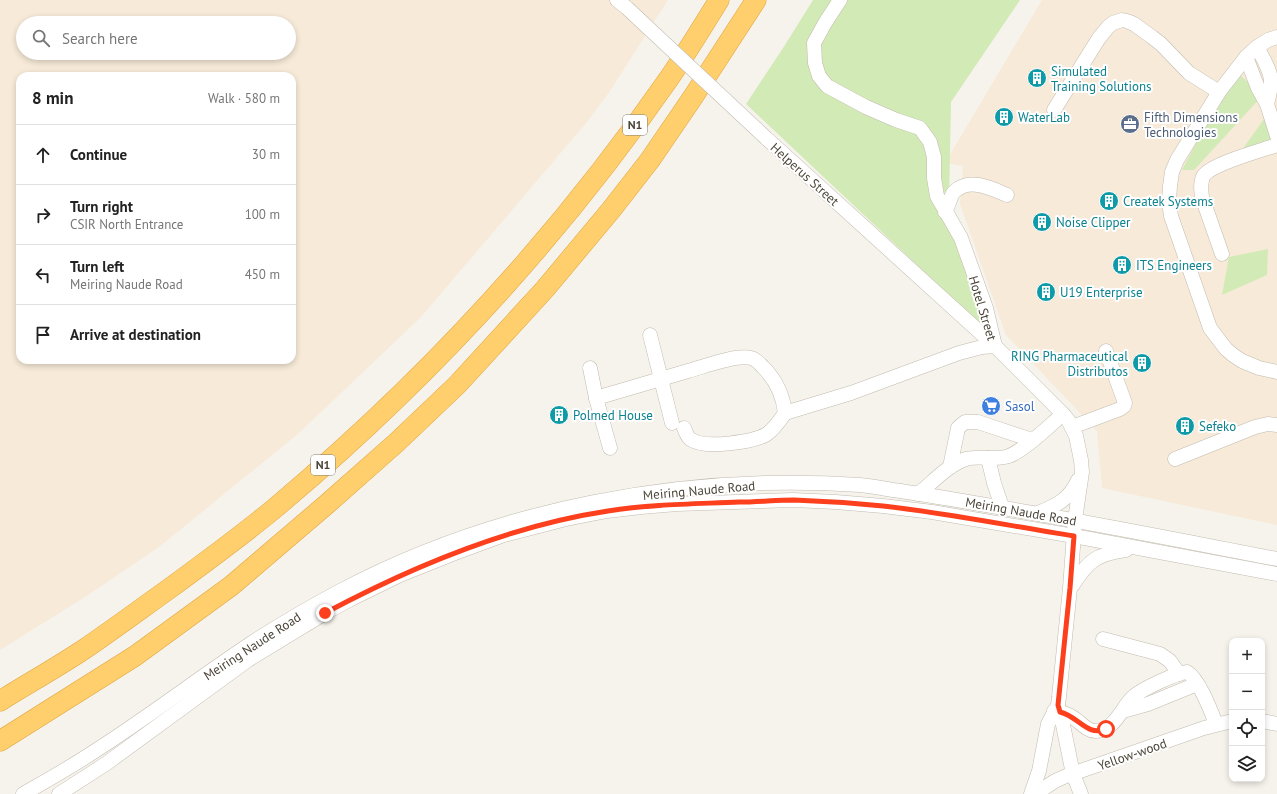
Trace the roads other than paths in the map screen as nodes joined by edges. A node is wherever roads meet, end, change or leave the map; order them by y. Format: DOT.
graph roads {
  1 [pos="719,0"];
  2 [pos="756,0"];
  3 [pos="840,0"];
  4 [pos="622,4"];
  5 [pos="1277,37"];
  6 [pos="1257,47"];
  7 [pos="1246,57"];
  8 [pos="1219,92"];
  9 [pos="1267,104"];
  10 [pos="1054,110"];
  11 [pos="1277,136"];
  12 [pos="1277,145"];
  13 [pos="1007,195"];
  14 [pos="945,212"];
  15 [pos="1222,254"];
  16 [pos="650,335"];
  17 [pos="995,346"];
  18 [pos="1106,351"];
  19 [pos="590,368"];
  20 [pos="1277,372"];
  21 [pos="661,379"];
  22 [pos="596,398"];
  23 [pos="785,412"];
  24 [pos="1063,414"];
  25 [pos="1277,424"];
  26 [pos="1072,428"];
  27 [pos="1032,440"];
  28 [pos="610,448"];
  29 [pos="988,458"];
  30 [pos="1175,459"];
  31 [pos="950,468"];
  32 [pos="1082,472"];
  33 [pos="918,494"];
  34 [pos="1002,507"];
  35 [pos="1038,513"];
  36 [pos="1075,520"];
  37 [pos="1074,536"];
  38 [pos="1136,549"];
  39 [pos="1277,559"];
  40 [pos="1277,574"];
  41 [pos="1070,588"];
  42 [pos="1103,638"];
  43 [pos="1179,674"];
  44 [pos="1197,684"];
  45 [pos="0,701"];
  46 [pos="1057,709"];
  47 [pos="1123,711"];
  48 [pos="1229,722"];
  49 [pos="1265,722"];
  50 [pos="1216,724"];
  51 [pos="1277,724"];
  52 [pos="0,741"];
  53 [pos="1074,774"];
  54 [pos="23,794"];
  55 [pos="59,794"];
  56 [pos="1031,794"];
  57 [pos="1035,794"];
  58 [pos="1081,794"];
  1 -- 45 [label="highway, N1"];
  2 -- 52 [label="highway, N1"];
  3 -- 14 [label="street, Hotel Street"];
  4 -- 17 [label="street, Helperus Street, bridge"];
  5 -- 6 [label="street"];
  6 -- 7 [label="street"];
  6 -- 9 [label="street"];
  7 -- 8 [label="street"];
  7 -- 9 [label="street"];
  8 -- 10 [label="street"];
  8 -- 20 [label="street"];
  9 -- 11 [label="street"];
  12 -- 15 [label="street"];
  13 -- 14 [label="street"];
  14 -- 17 [label="street, Hotel Street"];
  16 -- 21 [label="street"];
  17 -- 23 [label="street"];
  17 -- 24 [label="street, Hotel Street"];
  18 -- 26 [label="street"];
  19 -- 22 [label="street"];
  21 -- 22 [label="street"];
  21 -- 23 [label="street"];
  21 -- 23 [label="street"];
  22 -- 28 [label="street"];
  24 -- 26 [label="street, Hotel Street"];
  24 -- 27 [label="street"];
  25 -- 30 [label="street"];
  26 -- 32 [label="street, Hotel Street"];
  27 -- 29 [label="street"];
  27 -- 31 [label="street"];
  29 -- 31 [label="street"];
  29 -- 34 [label="street"];
  31 -- 33 [label="street"];
  32 -- 35 [label="street"];
  32 -- 36 [label="street, Hotel Street"];
  33 -- 34 [label="street, Meiring Naude Road"];
  33 -- 54 [label="street, Meiring Naude Road"];
  34 -- 35 [label="street, Meiring Naude Road"];
  35 -- 36 [label="street, Meiring Naude Road"];
  36 -- 37 [label="street, Hotel Street"];
  36 -- 39 [label="street, Meiring Naude Road"];
  37 -- 38 [label="street, Meiring Naude Road"];
  37 -- 41 [label="street, Hotel Street"];
  37 -- 55 [label="street, Meiring Naude Road"];
  38 -- 40 [label="street, Meiring Naude Road"];
  38 -- 41 [label="street"];
  41 -- 46 [label="street, Hotel Street"];
  42 -- 43 [label="street"];
  43 -- 44 [label="street"];
  43 -- 47 [label="street"];
  44 -- 47 [label="street"];
  44 -- 50 [label="street"];
  46 -- 47 [label="street"];
  46 -- 53 [label="street"];
  46 -- 56 [label="street"];
  48 -- 50 [label="street, Yellow-wood"];
  49 -- 51 [label="street"];
  50 -- 53 [label="street, Yellow-wood"];
  53 -- 57 [label="street, Yellow-wood"];
  53 -- 58 [label="street"];
}
